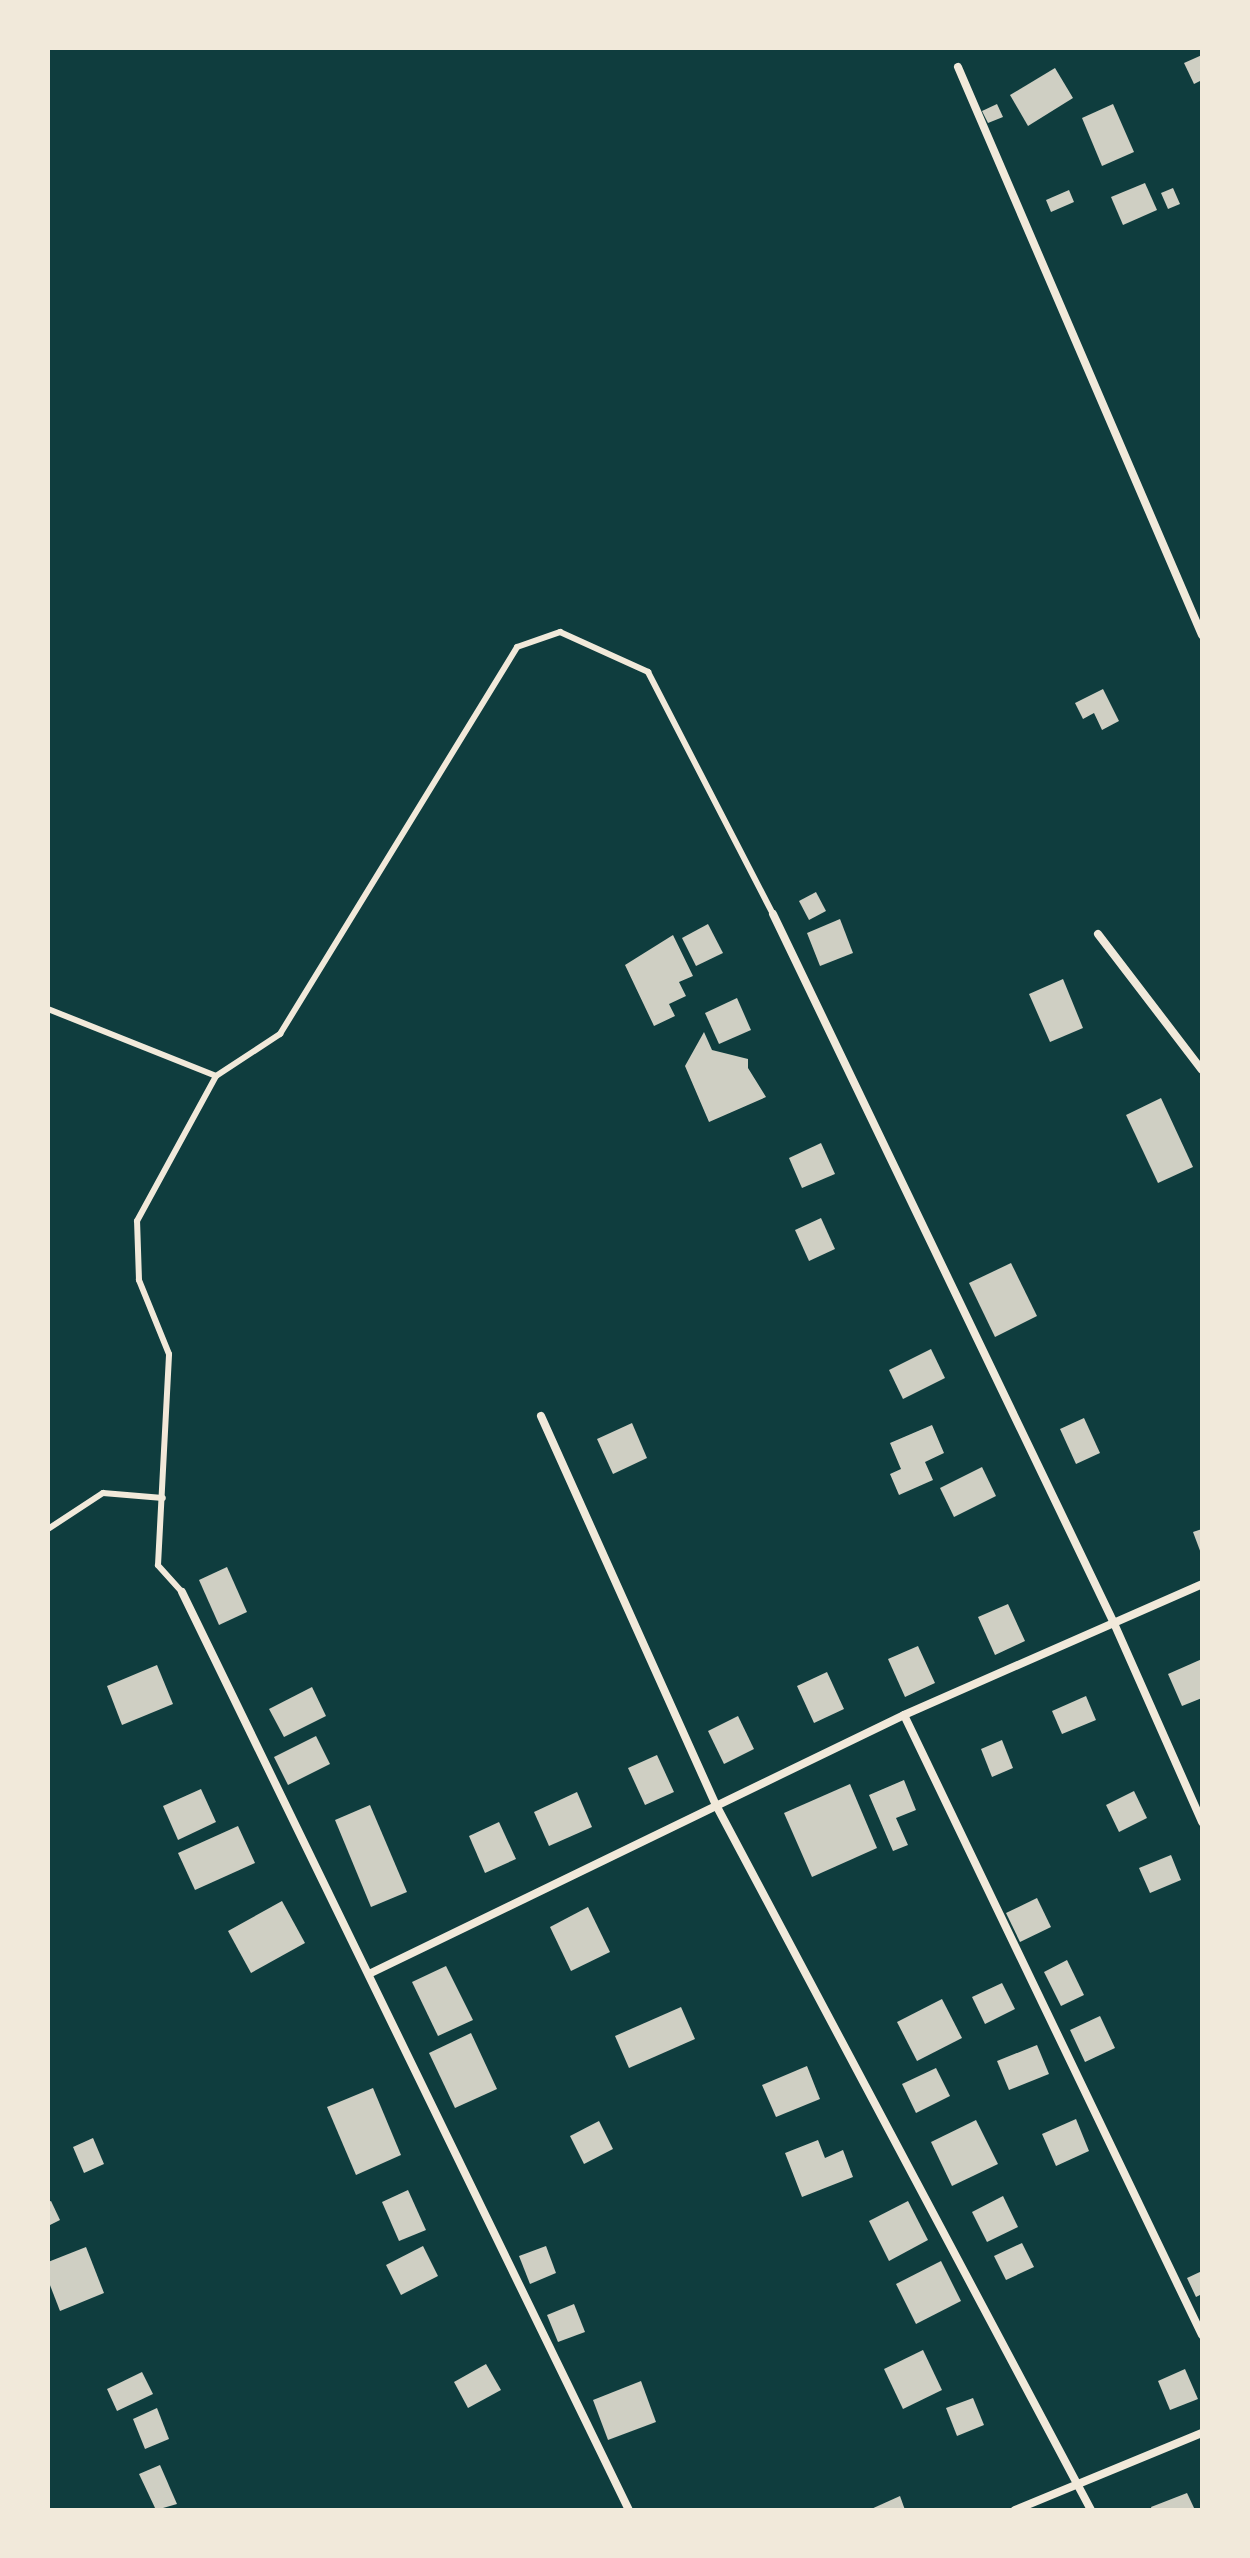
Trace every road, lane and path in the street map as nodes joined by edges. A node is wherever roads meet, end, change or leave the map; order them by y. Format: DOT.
graph roads {
  1 [pos="958,67"];
  2 [pos="1202,635"];
  3 [pos="773,914"];
  4 [pos="1098,934"];
  5 [pos="48,1009"];
  6 [pos="1202,1070"];
  7 [pos="216,1076"];
  8 [pos="541,1416"];
  9 [pos="163,1498"];
  10 [pos="48,1529"];
  11 [pos="1202,1584"];
  12 [pos="182,1592"];
  13 [pos="1113,1621"];
  14 [pos="904,1715"];
  15 [pos="716,1805"];
  16 [pos="1202,1822"];
  17 [pos="371,1973"];
  18 [pos="1202,2335"];
  19 [pos="1202,2433"];
  20 [pos="1080,2486"];
  21 [pos="629,2510"];
  22 [pos="1015,2510"];
  23 [pos="1091,2510"];
  1 -- 2 [label="street"];
  3 -- 7 [label="lane"];
  3 -- 13 [label="street"];
  4 -- 6 [label="street"];
  5 -- 7 [label="lane"];
  7 -- 9 [label="lane"];
  8 -- 15 [label="street"];
  9 -- 10 [label="lane"];
  9 -- 12 [label="lane"];
  11 -- 13 [label="street"];
  12 -- 17 [label="street"];
  13 -- 14 [label="street"];
  13 -- 16 [label="street"];
  14 -- 15 [label="street"];
  14 -- 18 [label="street"];
  15 -- 17 [label="street"];
  15 -- 20 [label="street"];
  17 -- 21 [label="street"];
  19 -- 20 [label="street"];
  20 -- 22 [label="street"];
  20 -- 23 [label="street"];
}
